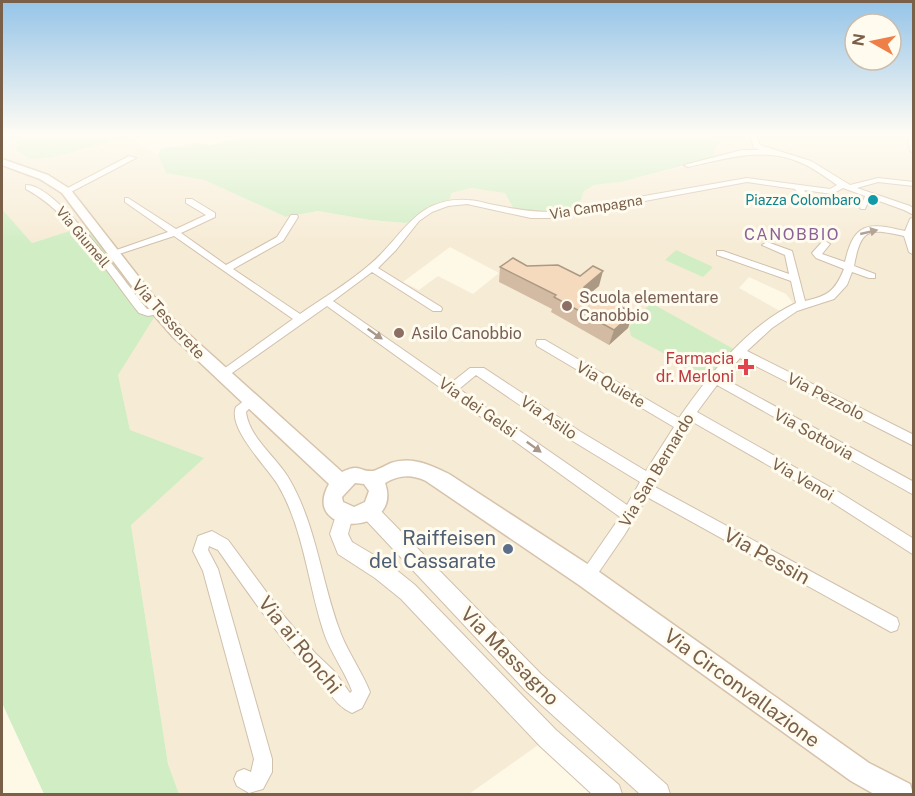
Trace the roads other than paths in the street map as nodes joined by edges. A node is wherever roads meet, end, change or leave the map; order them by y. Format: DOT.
graph roads {
  1 [pos="28,171"];
  2 [pos="106,171"];
  3 [pos="821,171"];
  4 [pos="914,184"];
  5 [pos="846,186"];
  6 [pos="29,187"];
  7 [pos="798,188"];
  8 [pos="66,191"];
  9 [pos="868,195"];
  10 [pos="128,200"];
  11 [pos="807,200"];
  12 [pos="189,201"];
  13 [pos="863,208"];
  14 [pos="914,213"];
  15 [pos="294,217"];
  16 [pos="914,219"];
  17 [pos="175,233"];
  18 [pos="908,233"];
  19 [pos="825,244"];
  20 [pos="767,245"];
  21 [pos="914,252"];
  22 [pos="113,253"];
  23 [pos="720,253"];
  24 [pos="847,267"];
  25 [pos="372,268"];
  26 [pos="226,269"];
  27 [pos="872,276"];
  28 [pos="796,280"];
  29 [pos="327,301"];
  30 [pos="801,305"];
  31 [pos="437,309"];
  32 [pos="158,312"];
  33 [pos="300,319"];
  34 [pos="541,343"];
  35 [pos="739,352"];
  36 [pos="222,376"];
  37 [pos="715,379"];
  38 [pos="452,388"];
  39 [pos="250,401"];
  40 [pos="685,420"];
  41 [pos="914,441"];
  42 [pos="374,480"];
  43 [pos="340,482"];
  44 [pos="646,484"];
  45 [pos="914,489"];
  46 [pos="369,511"];
  47 [pos="344,515"];
  48 [pos="629,515"];
  49 [pos="914,548"];
  50 [pos="587,577"];
  51 [pos="891,624"];
  52 [pos="244,779"];
  53 [pos="610,795"];
  54 [pos="658,795"];
  55 [pos="900,795"];
  1 -- 8 [label="main road, Via Tesserete"];
  2 -- 8 [label="street"];
  3 -- 5 [label="street"];
  4 -- 5 [label="street, Via Campagna"];
  5 -- 7 [label="street, Via Campagna"];
  5 -- 9 [label="street"];
  6 -- 32 [label="street, Via Giumell"];
  7 -- 11 [label="street"];
  7 -- 25 [label="street, Via Campagna"];
  8 -- 22 [label="main road, Via Tesserete"];
  9 -- 13 [label="street"];
  9 -- 14 [label="street"];
  10 -- 17 [label="street"];
  12 -- 17 [label="street"];
  15 -- 26 [label="street"];
  16 -- 18 [label="street"];
  17 -- 22 [label="street"];
  17 -- 26 [label="street"];
  18 -- 21 [label="street"];
  24 -- 18 [label="street, Via San Bernardo, one-way"];
  19 -- 24 [label="street"];
  20 -- 28 [label="street"];
  22 -- 32 [label="main road, Via Tesserete"];
  23 -- 28 [label="street"];
  24 -- 27 [label="street"];
  24 -- 30 [label="street, Via San Bernardo"];
  25 -- 29 [label="street, Via Campagna"];
  25 -- 31 [label="street"];
  26 -- 33 [label="street"];
  28 -- 30 [label="street"];
  29 -- 33 [label="street, Via Campagna"];
  29 -- 38 [label="street, Via dei Gelsi, one-way"];
  30 -- 35 [label="street, Via San Bernardo"];
  32 -- 36 [label="main road, Via Tesserete"];
  33 -- 36 [label="street, Via Campagna"];
  34 -- 40 [label="street, Via Quiete"];
  35 -- 37 [label="street, Via San Bernardo"];
  35 -- 41 [label="street, Via Pezzolo"];
  36 -- 39 [label="main road, Via Tesserete"];
  37 -- 40 [label="street, Via San Bernardo"];
  37 -- 45 [label="street, Via Sottovia"];
  38 -- 44 [label="street, Via Asilo"];
  38 -- 48 [label="street, Via dei Gelsi, one-way"];
  39 -- 43 [label="main road, Via Tesserete"];
  39 -- 52 [label="street, Via ai Ronchi"];
  40 -- 44 [label="street, Via San Bernardo"];
  40 -- 49 [label="street, Via Venoi"];
  42 -- 43 [label="main road"];
  42 -- 46 [label="main road"];
  42 -- 50 [label="main road"];
  43 -- 47 [label="main road"];
  44 -- 48 [label="street, Via San Bernardo"];
  44 -- 51 [label="street, Via Pessin"];
  46 -- 47 [label="main road"];
  46 -- 54 [label="street, Via Massagno"];
  47 -- 53 [label="street"];
  48 -- 50 [label="street, Via San Bernardo"];
  50 -- 55 [label="main road, Via Circonvallazione"];
}
